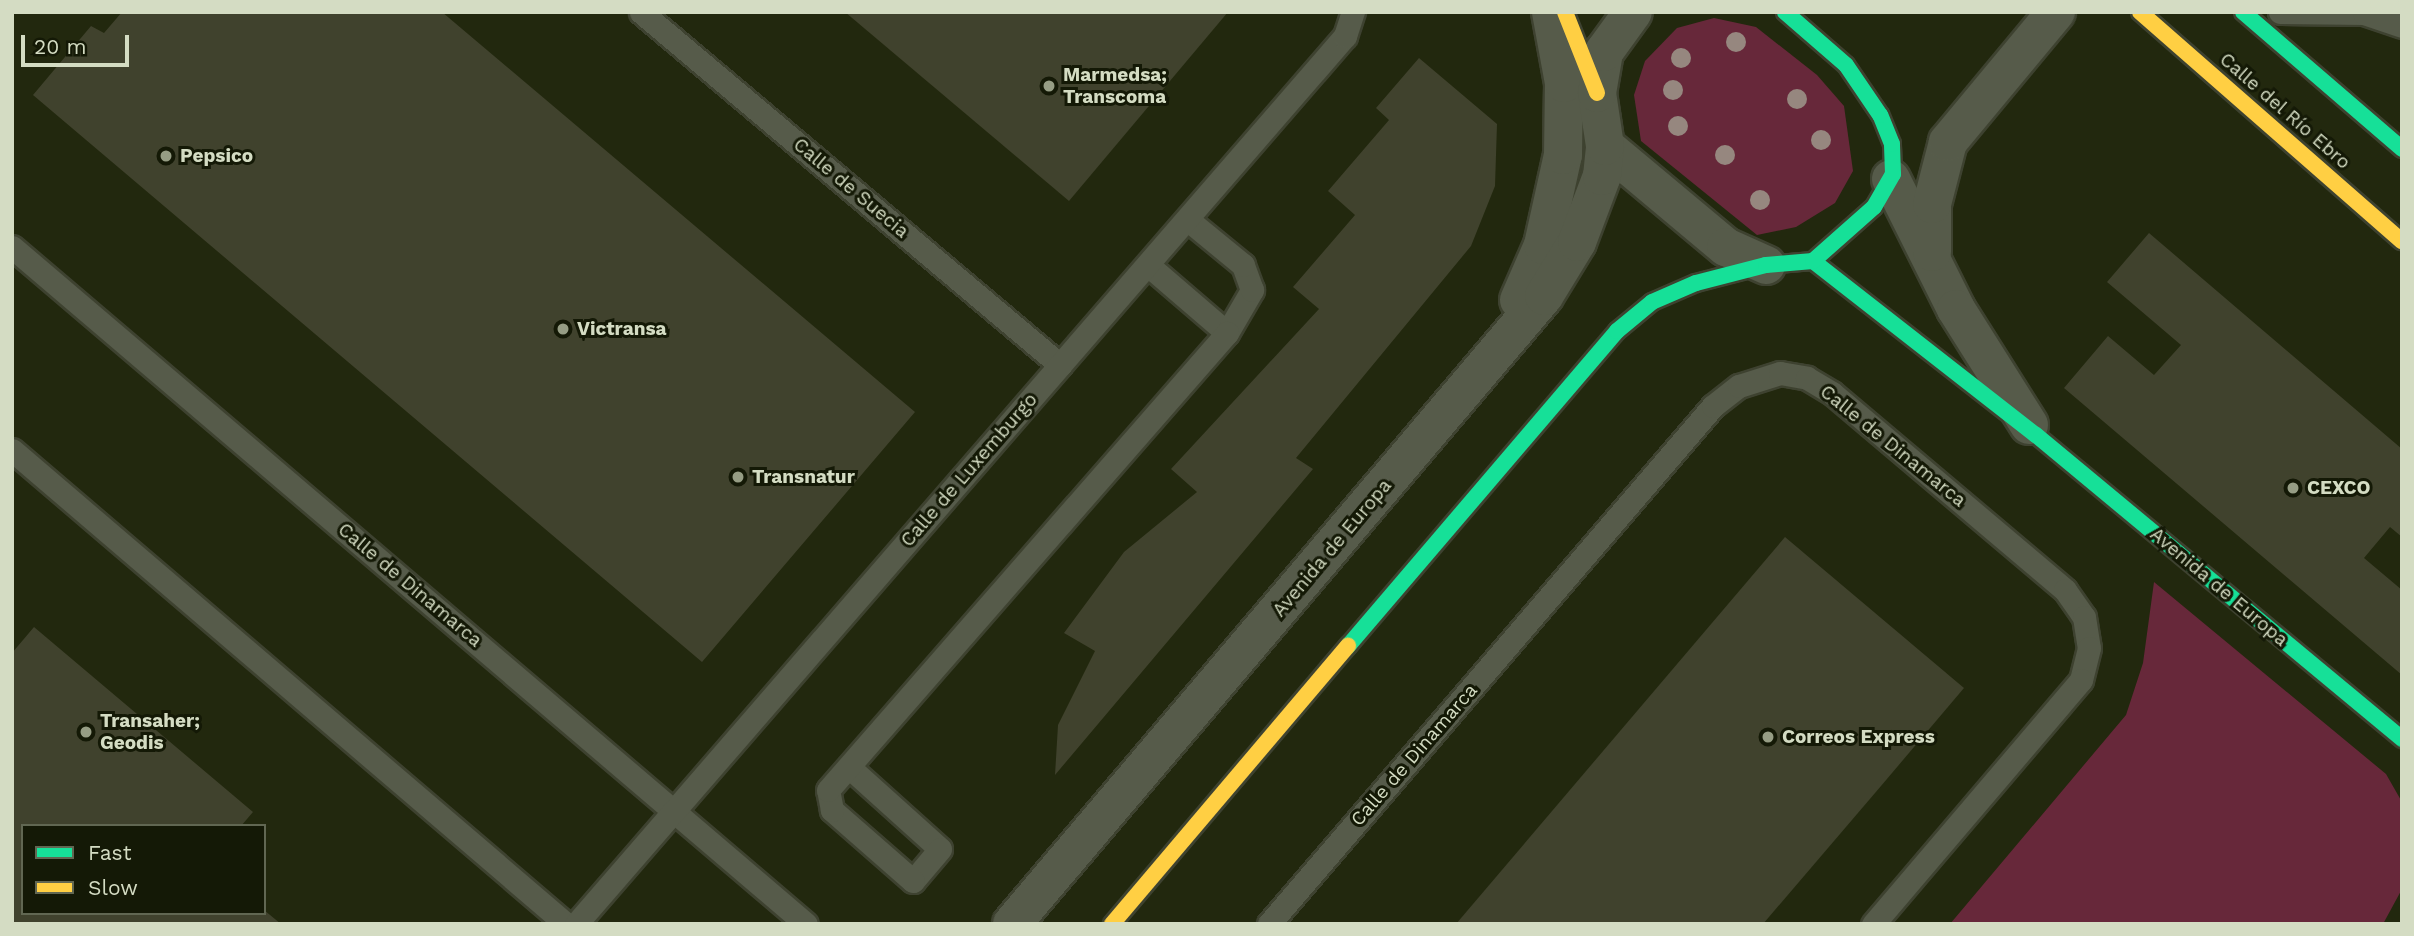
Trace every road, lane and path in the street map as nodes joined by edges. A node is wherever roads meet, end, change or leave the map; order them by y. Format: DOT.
graph roads {
  1 [pos="641,12"];
  2 [pos="1353,12"];
  3 [pos="1551,12"];
  4 [pos="1565,12"];
  5 [pos="1633,12"];
  6 [pos="1785,12"];
  7 [pos="2056,12"];
  8 [pos="2140,12"];
  9 [pos="2243,12"];
  10 [pos="2280,12"];
  11 [pos="2402,26"];
  12 [pos="1597,93"];
  13 [pos="1972,109"];
  14 [pos="1605,146"];
  15 [pos="2402,149"];
  16 [pos="1892,177"];
  17 [pos="1187,219"];
  18 [pos="2402,243"];
  19 [pos="12,247"];
  20 [pos="1813,261"];
  21 [pos="1932,262"];
  22 [pos="1148,265"];
  23 [pos="1766,265"];
  24 [pos="1227,333"];
  25 [pos="1060,365"];
  26 [pos="1464,391"];
  27 [pos="2036,435"];
  28 [pos="12,450"];
  29 [pos="2402,739"];
  30 [pos="849,767"];
  31 [pos="674,812"];
  32 [pos="566,924"];
  33 [pos="576,924"];
  34 [pos="806,924"];
  35 [pos="1012,924"];
  36 [pos="1112,924"];
  37 [pos="1269,924"];
  38 [pos="1873,924"];
  1 -- 25 [label="lane, Calle de Suecia"];
  2 -- 17 [label="lane, Calle de Luxemburgo"];
  3 -- 26 [label="street"];
  4 -- 12 [label="street"];
  5 -- 12 [label="street, Avenida de Europa"];
  6 -- 16 [label="street"];
  7 -- 13 [label="street"];
  8 -- 18 [label="street, Calle del Río Ebro"];
  9 -- 15 [label="street"];
  10 -- 11 [label="lane"];
  12 -- 14 [label="street, Avenida de Europa"];
  13 -- 16 [label="street"];
  13 -- 21 [label="street"];
  14 -- 23 [label="street"];
  14 -- 26 [label="street, Avenida de Europa"];
  16 -- 20 [label="street"];
  16 -- 21 [label="street, Avenida de Europa"];
  17 -- 22 [label="lane, Calle de Luxemburgo"];
  17 -- 24 [label="lane"];
  19 -- 31 [label="lane, Calle de Dinamarca"];
  20 -- 23 [label="street"];
  20 -- 27 [label="street, Avenida de Europa"];
  21 -- 27 [label="street, Avenida de Europa"];
  22 -- 24 [label="lane"];
  22 -- 25 [label="lane, Calle de Luxemburgo"];
  23 -- 36 [label="street"];
  24 -- 30 [label="lane"];
  25 -- 31 [label="lane, Calle de Luxemburgo"];
  26 -- 35 [label="street, Avenida de Europa"];
  27 -- 29 [label="street, Avenida de Europa"];
  28 -- 32 [label="lane"];
  30 -- 30 [label="lane"];
  31 -- 33 [label="lane, Calle de Luxemburgo"];
  31 -- 34 [label="lane, Calle de Dinamarca"];
  37 -- 38 [label="lane, Calle de Dinamarca"];
}
